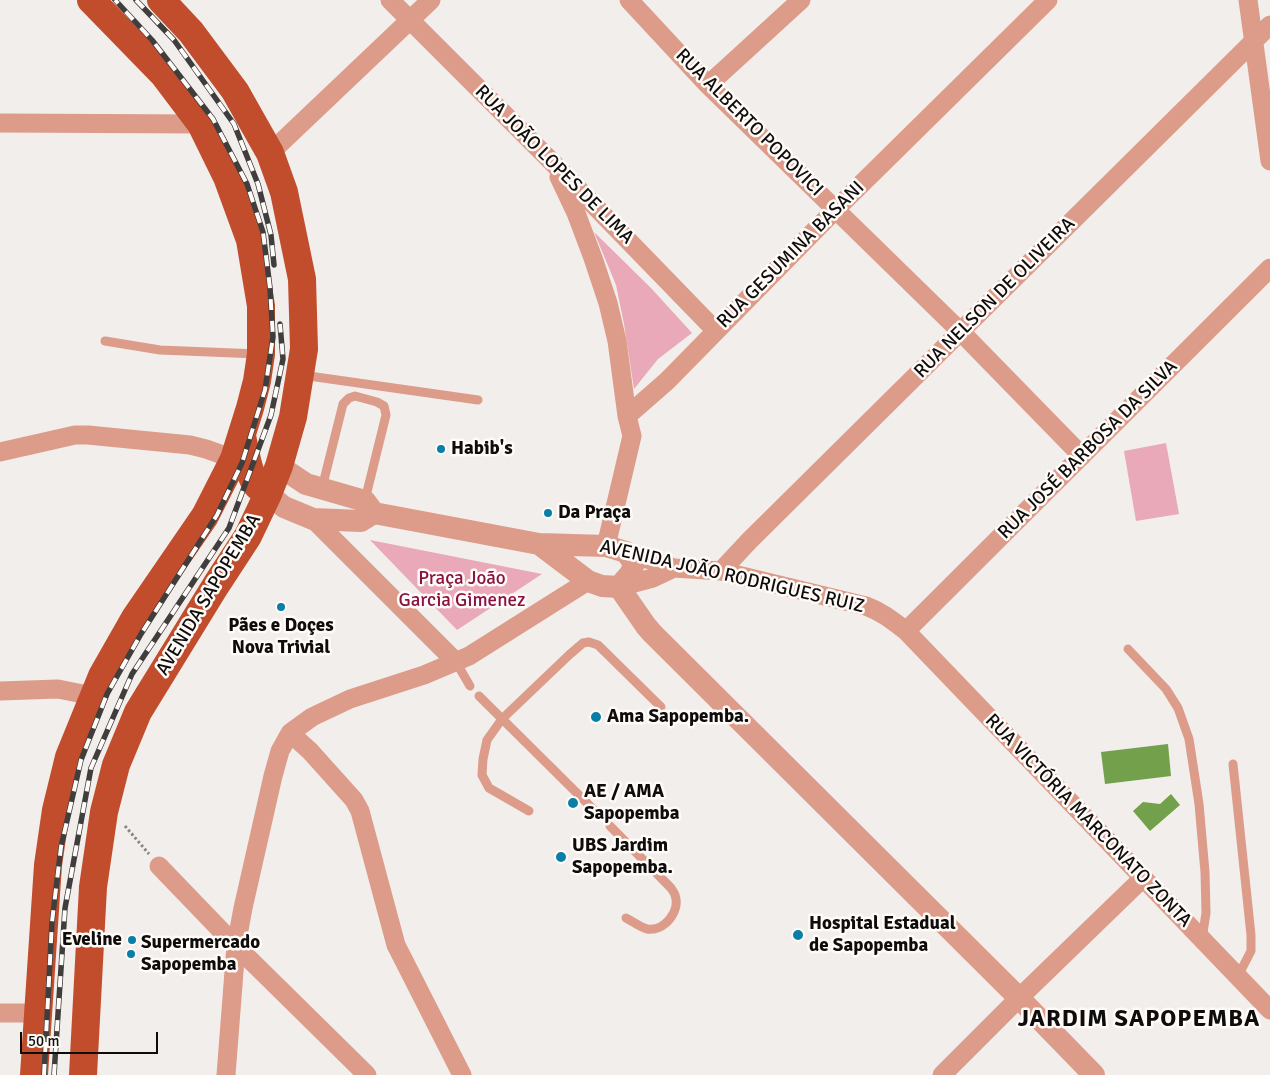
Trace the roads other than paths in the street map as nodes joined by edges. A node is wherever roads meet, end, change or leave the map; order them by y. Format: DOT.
graph roads {
  1 [pos="91,0"];
  2 [pos="161,0"];
  3 [pos="390,0"];
  4 [pos="430,0"];
  5 [pos="629,0"];
  6 [pos="801,0"];
  7 [pos="1048,0"];
  8 [pos="1248,0"];
  9 [pos="410,20"];
  10 [pos="1270,25"];
  11 [pos="1253,42"];
  12 [pos="708,85"];
  13 [pos="0,123"];
  14 [pos="201,124"];
  15 [pos="270,153"];
  16 [pos="551,161"];
  17 [pos="1270,161"];
  18 [pos="835,210"];
  19 [pos="1270,268"];
  20 [pos="716,331"];
  21 [pos="961,332"];
  22 [pos="106,341"];
  23 [pos="260,354"];
  24 [pos="300,374"];
  25 [pos="478,400"];
  26 [pos="628,416"];
  27 [pos="238,448"];
  28 [pos="0,452"];
  29 [pos="1082,456"];
  30 [pos="279,466"];
  31 [pos="322,489"];
  32 [pos="268,494"];
  33 [pos="369,507"];
  34 [pos="313,519"];
  35 [pos="539,544"];
  36 [pos="616,549"];
  37 [pos="674,568"];
  38 [pos="721,571"];
  39 [pos="588,581"];
  40 [pos="619,587"];
  41 [pos="906,631"];
  42 [pos="1128,649"];
  43 [pos="456,662"];
  44 [pos="470,686"];
  45 [pos="0,691"];
  46 [pos="93,696"];
  47 [pos="479,696"];
  48 [pos="661,707"];
  49 [pos="502,719"];
  50 [pos="290,733"];
  51 [pos="1233,764"];
  52 [pos="529,811"];
  53 [pos="595,811"];
  54 [pos="610,826"];
  55 [pos="159,866"];
  56 [pos="1143,878"];
  57 [pos="626,918"];
  58 [pos="1202,940"];
  59 [pos="236,946"];
  60 [pos="1238,977"];
  61 [pos="1019,998"];
  62 [pos="1270,1010"];
  63 [pos="0,1013"];
  64 [pos="38,1013"];
  65 [pos="34,1075"];
  66 [pos="83,1075"];
  67 [pos="226,1075"];
  68 [pos="367,1075"];
  69 [pos="462,1075"];
  70 [pos="942,1075"];
  71 [pos="1094,1075"];
  1 -- 14 [label="main road"];
  2 -- 15 [label="main road, AVENIDA SAPOPEMBA"];
  3 -- 9 [label="street, RUA JOÃO LOPES DE LIMA"];
  4 -- 9 [label="street"];
  5 -- 12 [label="street, RUA ALBERTO POPOVICI"];
  6 -- 12 [label="street"];
  7 -- 18 [label="street, RUA GESUMINA BASANI"];
  8 -- 11 [label="street"];
  9 -- 15 [label="street"];
  9 -- 16 [label="street, RUA JOÃO LOPES DE LIMA"];
  10 -- 11 [label="street, RUA NELSON DE OLIVEIRA"];
  11 -- 17 [label="street"];
  11 -- 21 [label="street, RUA NELSON DE OLIVEIRA"];
  12 -- 18 [label="street, RUA ALBERTO POPOVICI"];
  13 -- 14 [label="street"];
  14 -- 23 [label="main road"];
  15 -- 24 [label="main road, AVENIDA SAPOPEMBA"];
  16 -- 20 [label="street, RUA JOÃO LOPES DE LIMA"];
  16 -- 26 [label="street"];
  18 -- 20 [label="street, RUA GESUMINA BASANI"];
  18 -- 21 [label="street, RUA ALBERTO POPOVICI"];
  19 -- 29 [label="street, RUA JOSÉ BARBOSA DA SILVA"];
  20 -- 26 [label="street, RUA GESUMINA BASANI"];
  21 -- 29 [label="street, RUA ALBERTO POPOVICI"];
  21 -- 38 [label="street, RUA NELSON DE OLIVEIRA"];
  22 -- 23 [label="lane"];
  23 -- 27 [label="main road"];
  24 -- 25 [label="lane"];
  24 -- 30 [label="main road, AVENIDA SAPOPEMBA"];
  26 -- 36 [label="street"];
  27 -- 28 [label="street"];
  27 -- 32 [label="main road"];
  27 -- 46 [label="main road"];
  29 -- 41 [label="street, RUA JOSÉ BARBOSA DA SILVA"];
  30 -- 31 [label="street, AVENIDA JOÃO RODRIGUES RUIZ"];
  30 -- 32 [label="main road, AVENIDA SAPOPEMBA"];
  31 -- 33 [label="street, AVENIDA JOÃO RODRIGUES RUIZ"];
  31 -- 33 [label="lane"];
  32 -- 34 [label="street"];
  32 -- 66 [label="main road, AVENIDA SAPOPEMBA"];
  33 -- 34 [label="street, AVENIDA JOÃO RODRIGUES RUIZ"];
  33 -- 35 [label="street, AVENIDA JOÃO RODRIGUES RUIZ"];
  34 -- 43 [label="street"];
  35 -- 36 [label="street, AVENIDA JOÃO RODRIGUES RUIZ"];
  35 -- 39 [label="street"];
  36 -- 37 [label="street, AVENIDA JOÃO RODRIGUES RUIZ"];
  36 -- 40 [label="street"];
  37 -- 38 [label="street, AVENIDA JOÃO RODRIGUES RUIZ"];
  37 -- 40 [label="street"];
  38 -- 41 [label="street, AVENIDA JOÃO RODRIGUES RUIZ"];
  39 -- 40 [label="street"];
  39 -- 43 [label="street"];
  40 -- 61 [label="street"];
  41 -- 56 [label="street, RUA VICTÓRIA MARCONATO ZONTA"];
  42 -- 58 [label="lane"];
  43 -- 44 [label="lane"];
  43 -- 50 [label="street"];
  45 -- 46 [label="street"];
  46 -- 64 [label="main road"];
  47 -- 49 [label="lane"];
  48 -- 49 [label="lane"];
  49 -- 52 [label="lane"];
  49 -- 53 [label="lane"];
  50 -- 59 [label="street"];
  50 -- 69 [label="street"];
  51 -- 60 [label="lane"];
  54 -- 57 [label="lane"];
  55 -- 59 [label="street"];
  56 -- 58 [label="street, RUA VICTÓRIA MARCONATO ZONTA"];
  56 -- 61 [label="street"];
  58 -- 60 [label="street, RUA VICTÓRIA MARCONATO ZONTA"];
  59 -- 67 [label="street"];
  59 -- 68 [label="street"];
  60 -- 62 [label="street, RUA VICTÓRIA MARCONATO ZONTA"];
  61 -- 70 [label="street"];
  61 -- 71 [label="street"];
  63 -- 64 [label="street"];
  64 -- 65 [label="main road"];
}
